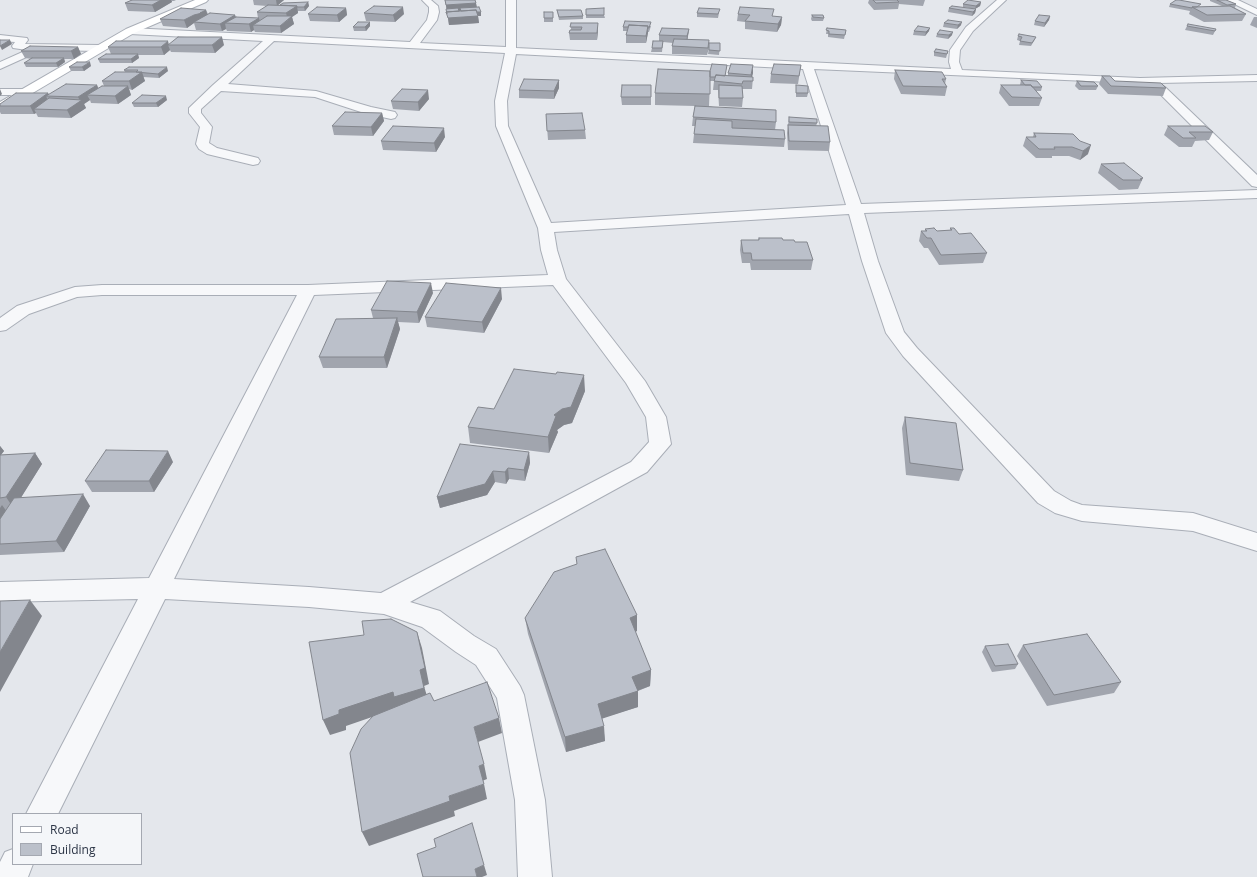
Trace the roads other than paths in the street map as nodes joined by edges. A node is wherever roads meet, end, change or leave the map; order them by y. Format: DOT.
graph roads {
  1 [pos="203,0"];
  2 [pos="426,0"];
  3 [pos="511,0"];
  4 [pos="1002,0"];
  5 [pos="1230,0"];
  6 [pos="1257,12"];
  7 [pos="130,31"];
  8 [pos="0,38"];
  9 [pos="270,40"];
  10 [pos="413,45"];
  11 [pos="40,47"];
  12 [pos="100,48"];
  13 [pos="512,51"];
  14 [pos="807,65"];
  15 [pos="0,66"];
  16 [pos="958,73"];
  17 [pos="1257,78"];
  18 [pos="1133,80"];
  19 [pos="217,87"];
  20 [pos="0,92"];
  21 [pos="24,92"];
  22 [pos="0,107"];
  23 [pos="392,115"];
  24 [pos="253,160"];
  25 [pos="1257,183"];
  26 [pos="1257,194"];
  27 [pos="855,209"];
  28 [pos="546,228"];
  29 [pos="558,280"];
  30 [pos="308,290"];
  31 [pos="0,326"];
  32 [pos="1257,542"];
  33 [pos="156,588"];
  34 [pos="0,592"];
  35 [pos="384,604"];
  36 [pos="43,813"];
  37 [pos="16,865"];
  38 [pos="10,877"];
  39 [pos="535,877"];
  1 -- 7 [label="street"];
  2 -- 10 [label="street"];
  3 -- 13 [label="street"];
  4 -- 16 [label="street"];
  5 -- 6 [label="street"];
  7 -- 9 [label="street"];
  7 -- 12 [label="street"];
  8 -- 11 [label="street"];
  9 -- 10 [label="street"];
  9 -- 19 [label="street"];
  10 -- 13 [label="street"];
  11 -- 12 [label="street"];
  11 -- 15 [label="street"];
  12 -- 21 [label="street"];
  13 -- 14 [label="street"];
  13 -- 28 [label="street"];
  14 -- 16 [label="street"];
  14 -- 27 [label="street"];
  16 -- 18 [label="street"];
  17 -- 18 [label="street"];
  18 -- 25 [label="street"];
  19 -- 23 [label="street"];
  19 -- 24 [label="street"];
  20 -- 21 [label="street"];
  21 -- 22 [label="street"];
  26 -- 27 [label="street"];
  27 -- 28 [label="street"];
  27 -- 32 [label="street"];
  28 -- 29 [label="street"];
  29 -- 30 [label="street"];
  29 -- 35 [label="street"];
  30 -- 31 [label="street"];
  30 -- 33 [label="street"];
  33 -- 34 [label="street"];
  33 -- 35 [label="street"];
  33 -- 36 [label="street"];
  35 -- 39 [label="street"];
  37 -- 38 [label="street"];
}
